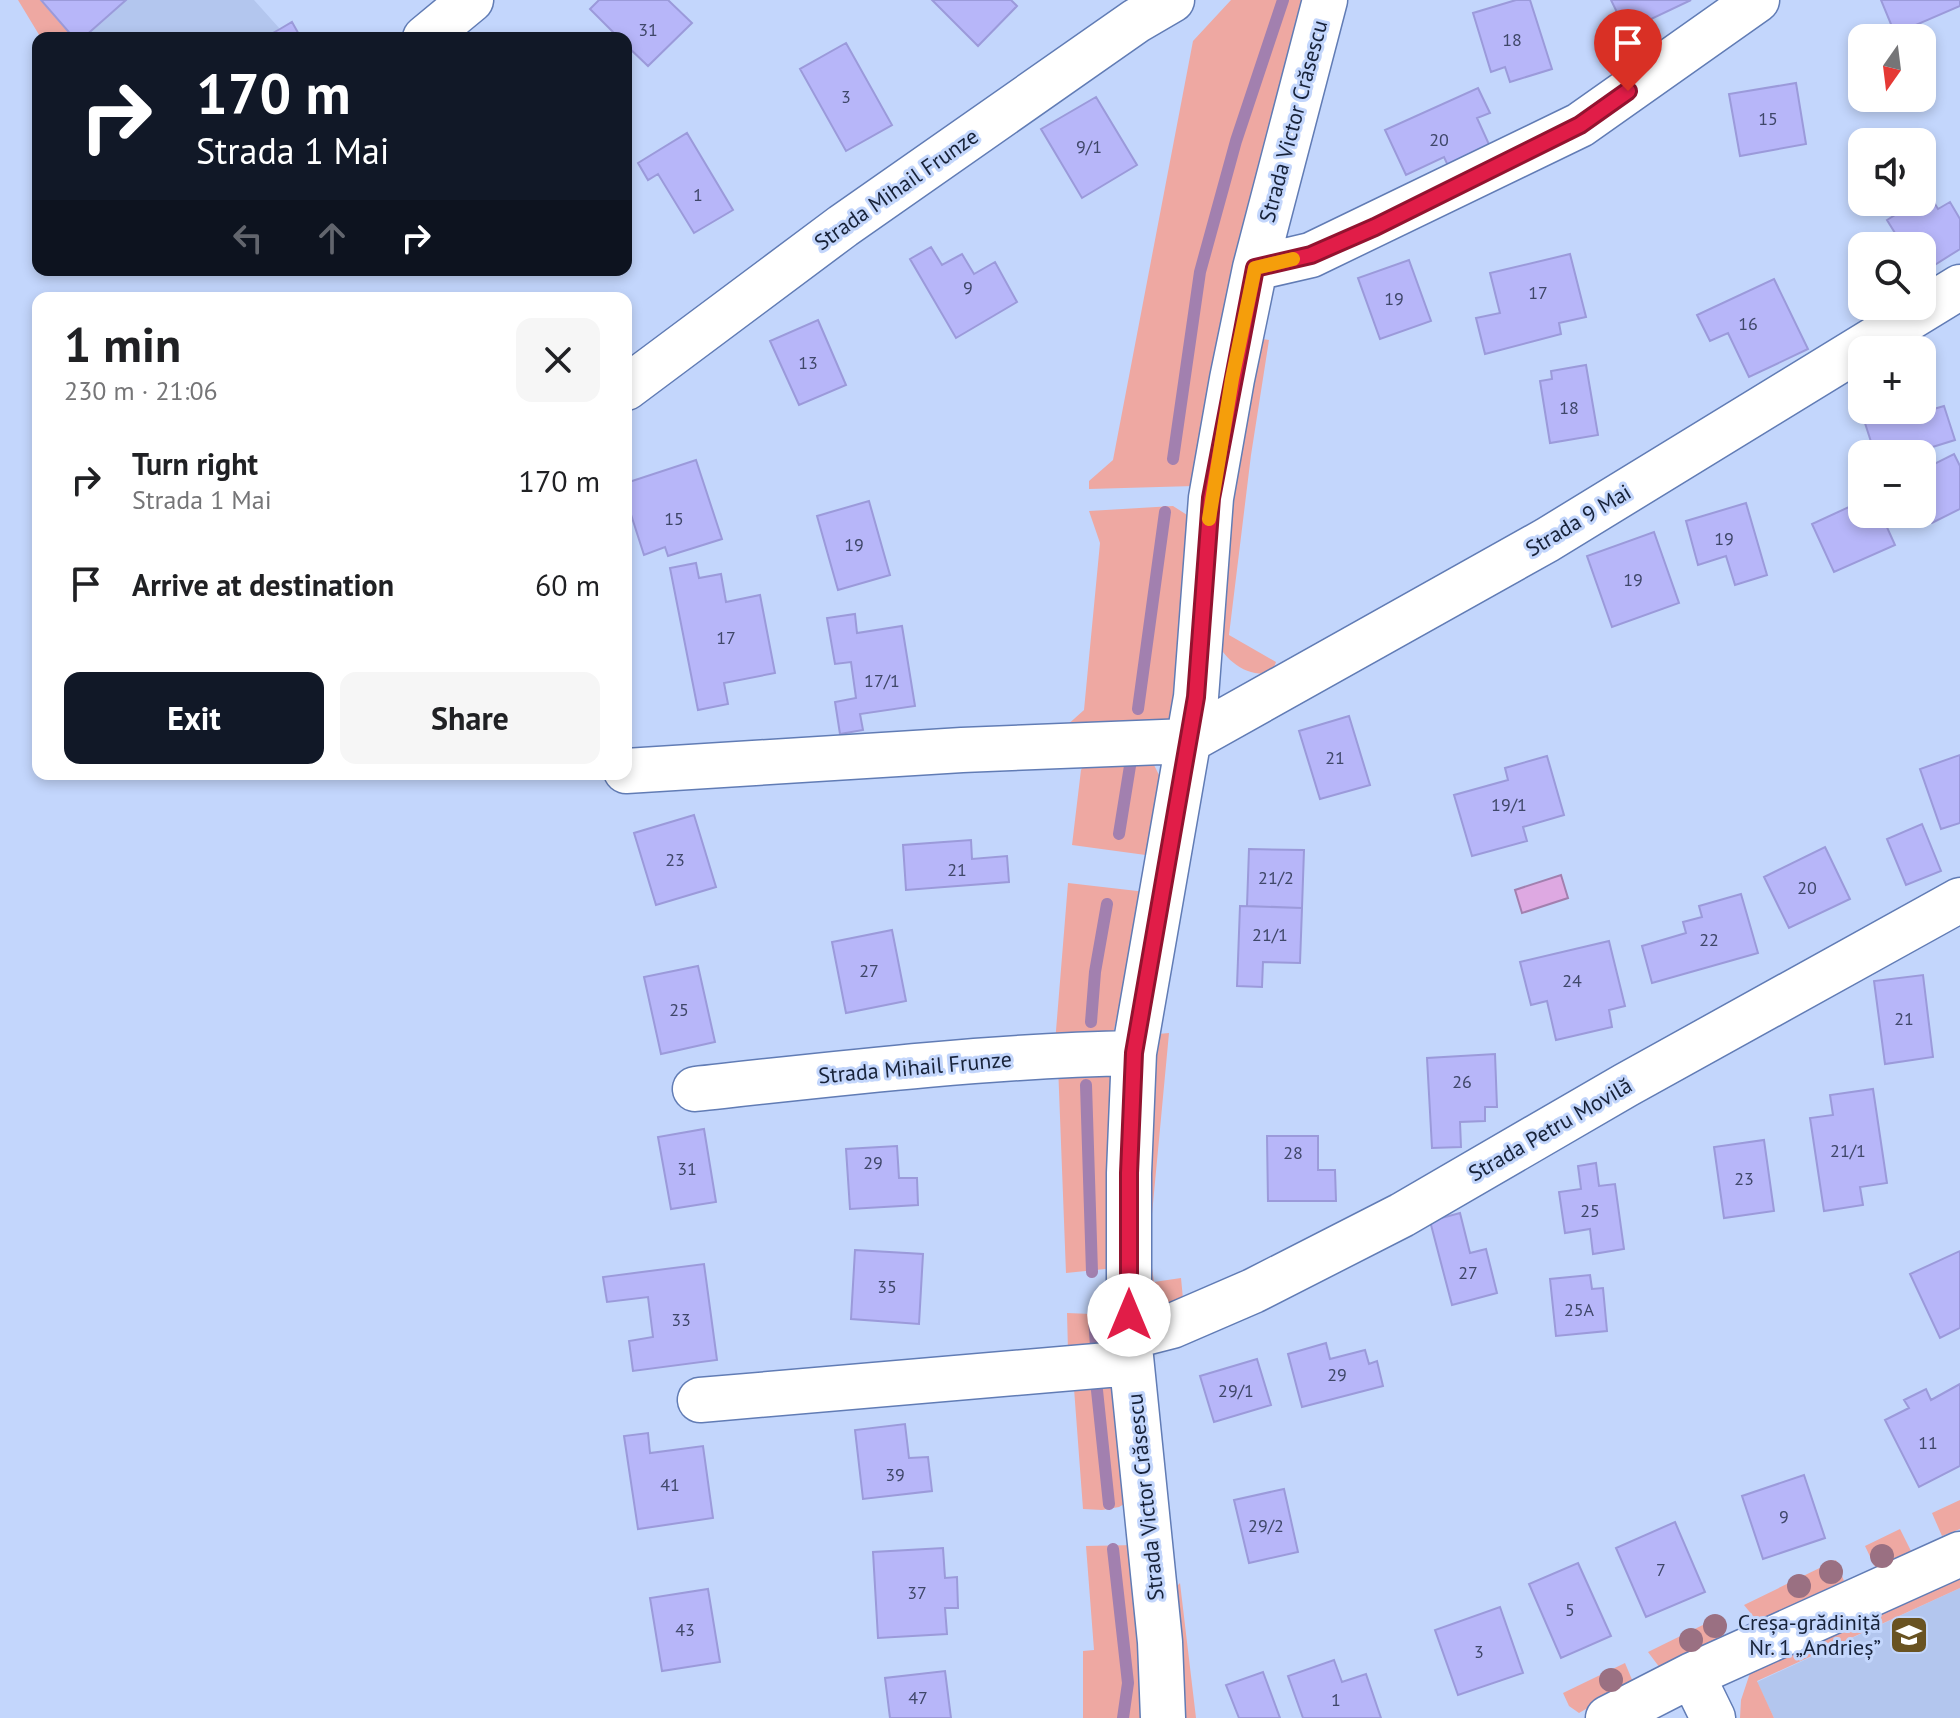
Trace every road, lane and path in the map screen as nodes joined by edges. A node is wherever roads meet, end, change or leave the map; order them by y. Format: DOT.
graph roads {
  1 [pos="471,0"];
  2 [pos="1172,0"];
  3 [pos="1325,0"];
  4 [pos="1757,0"];
  5 [pos="432,32"];
  6 [pos="1255,268"];
  7 [pos="1960,287"];
  8 [pos="632,384"];
  9 [pos="1188,741"];
  10 [pos="632,771"];
  11 [pos="1960,900"];
  12 [pos="1134,1053"];
  13 [pos="695,1089"];
  14 [pos="1130,1350"];
  15 [pos="700,1400"];
  16 [pos="1960,1554"];
  17 [pos="1692,1675"];
  18 [pos="1163,1718"];
  19 [pos="1608,1718"];
  20 [pos="1713,1718"];
  1 -- 5 [label="street"];
  2 -- 8 [label="street, Strada Mihail Frunze"];
  3 -- 6 [label="street, Strada Victor Crăsescu"];
  4 -- 6 [label="street"];
  6 -- 9 [label="street, Strada Victor Crăsescu"];
  7 -- 9 [label="street, Strada 9 Mai"];
  9 -- 10 [label="street"];
  9 -- 12 [label="street, Strada Victor Crăsescu"];
  11 -- 14 [label="street, Strada Petru Movilă"];
  12 -- 13 [label="street, Strada Mihail Frunze"];
  12 -- 14 [label="street, Strada Victor Crăsescu"];
  14 -- 15 [label="street"];
  14 -- 18 [label="street, Strada Victor Crăsescu"];
  16 -- 17 [label="street"];
  17 -- 19 [label="street"];
  17 -- 20 [label="street"];
}
